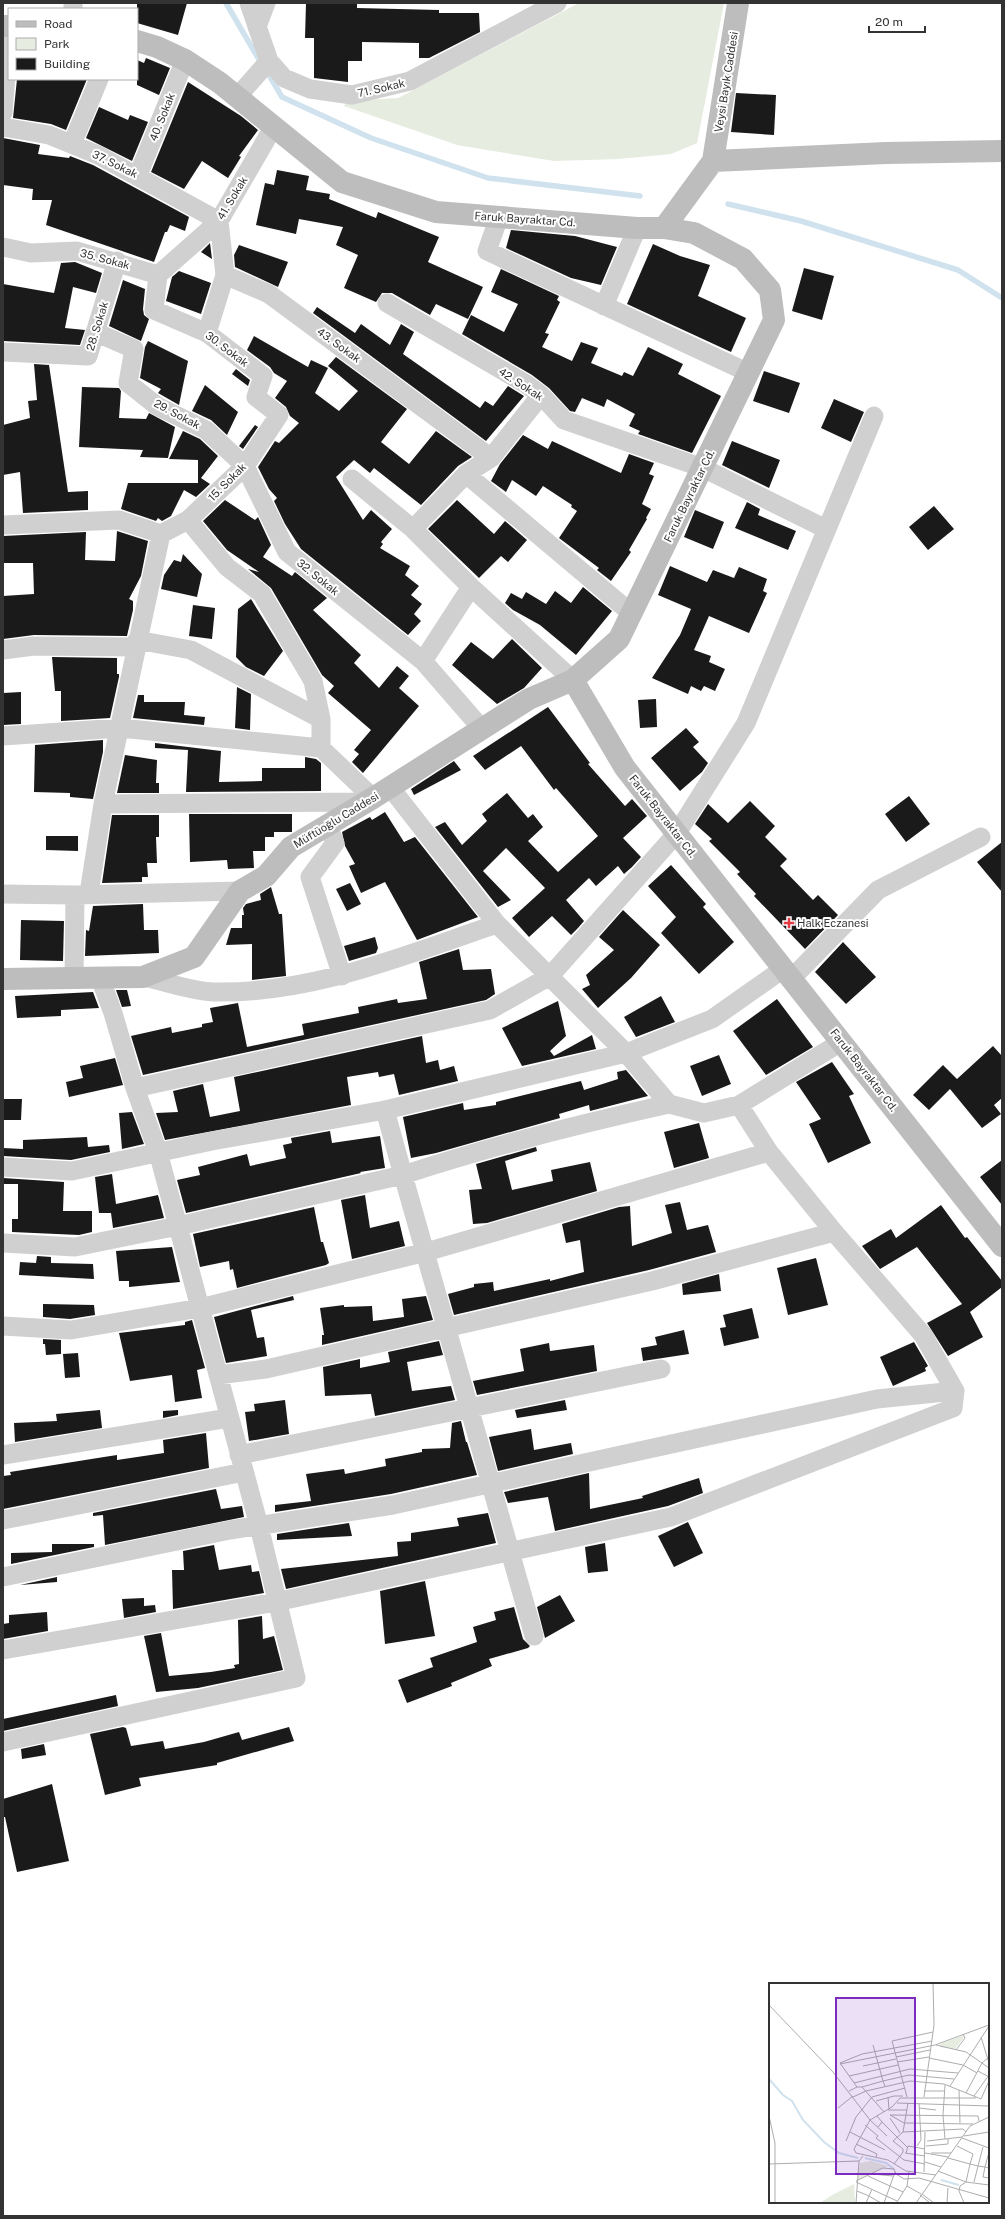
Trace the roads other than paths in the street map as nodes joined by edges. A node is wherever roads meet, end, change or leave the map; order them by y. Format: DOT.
graph roads {
  1 [pos="249,3"];
  2 [pos="266,3"];
  3 [pos="552,3"];
  4 [pos="557,3"];
  5 [pos="738,3"];
  6 [pos="257,27"];
  7 [pos="138,41"];
  8 [pos="8,50"];
  9 [pos="185,60"];
  10 [pos="266,63"];
  11 [pos="99,80"];
  12 [pos="244,89"];
  13 [pos="3,113"];
  14 [pos="274,126"];
  15 [pos="3,127"];
  16 [pos="72,144"];
  17 [pos="1002,151"];
  18 [pos="713,161"];
  19 [pos="138,175"];
  20 [pos="499,217"];
  21 [pos="219,221"];
  22 [pos="636,228"];
  23 [pos="664,228"];
  24 [pos="3,247"];
  25 [pos="117,261"];
  26 [pos="158,275"];
  27 [pos="225,275"];
  28 [pos="388,304"];
  29 [pos="604,306"];
  30 [pos="95,332"];
  31 [pos="207,333"];
  32 [pos="3,352"];
  33 [pos="749,373"];
  34 [pos="542,395"];
  35 [pos="279,415"];
  36 [pos="874,416"];
  37 [pos="491,458"];
  38 [pos="245,466"];
  39 [pos="703,468"];
  40 [pos="466,474"];
  41 [pos="352,479"];
  42 [pos="188,520"];
  43 [pos="3,525"];
  44 [pos="412,529"];
  45 [pos="826,529"];
  46 [pos="161,534"];
  47 [pos="471,587"];
  48 [pos="631,613"];
  49 [pos="136,644"];
  50 [pos="3,650"];
  51 [pos="423,661"];
  52 [pos="573,680"];
  53 [pos="321,719"];
  54 [pos="120,728"];
  55 [pos="482,729"];
  56 [pos="3,736"];
  57 [pos="321,748"];
  58 [pos="377,796"];
  59 [pos="103,804"];
  60 [pos="328,826"];
  61 [pos="677,833"];
  62 [pos="981,836"];
  63 [pos="240,890"];
  64 [pos="3,894"];
  65 [pos="82,894"];
  66 [pos="497,924"];
  67 [pos="787,974"];
  68 [pos="342,976"];
  69 [pos="550,976"];
  70 [pos="143,977"];
  71 [pos="74,978"];
  72 [pos="100,978"];
  73 [pos="3,979"];
  74 [pos="841,1042"];
  75 [pos="626,1053"];
  76 [pos="135,1088"];
  77 [pos="669,1104"];
  78 [pos="739,1105"];
  79 [pos="385,1110"];
  80 [pos="158,1152"];
  81 [pos="769,1152"];
  82 [pos="3,1167"];
  83 [pos="403,1175"];
  84 [pos="178,1226"];
  85 [pos="834,1232"];
  86 [pos="3,1244"];
  87 [pos="1002,1246"];
  88 [pos="426,1252"];
  89 [pos="200,1308"];
  90 [pos="3,1326"];
  91 [pos="447,1328"];
  92 [pos="661,1369"];
  93 [pos="218,1375"];
  94 [pos="955,1391"];
  95 [pos="470,1408"];
  96 [pos="229,1418"];
  97 [pos="3,1454"];
  98 [pos="241,1464"];
  99 [pos="491,1484"];
  100 [pos="3,1520"];
  101 [pos="259,1526"];
  102 [pos="510,1553"];
  103 [pos="3,1577"];
  104 [pos="276,1602"];
  105 [pos="534,1636"];
  106 [pos="3,1650"];
  107 [pos="3,1742"];
  1 -- 6 [label="street, 71. Sokak"];
  2 -- 6 [label="street"];
  3 -- 4 [label="street"];
  4 -- 10 [label="street, 71. Sokak"];
  5 -- 18 [label="street, Veysi Bayık Caddesi"];
  6 -- 10 [label="street, 71. Sokak"];
  7 -- 9 [label="street, Faruk Bayraktar Cd."];
  8 -- 13 [label="street"];
  9 -- 12 [label="street, Faruk Bayraktar Cd."];
  9 -- 19 [label="street, 40. Sokak"];
  10 -- 12 [label="street"];
  11 -- 16 [label="street"];
  12 -- 14 [label="street, Faruk Bayraktar Cd."];
  14 -- 20 [label="street, Faruk Bayraktar Cd."];
  14 -- 21 [label="street, 41. Sokak"];
  15 -- 16 [label="street, 37. Sokak"];
  16 -- 19 [label="street, 37. Sokak"];
  17 -- 18 [label="street"];
  18 -- 23 [label="street"];
  19 -- 21 [label="street, 37. Sokak"];
  20 -- 22 [label="street, Faruk Bayraktar Cd."];
  20 -- 29 [label="street"];
  21 -- 26 [label="street, 41. Sokak"];
  21 -- 27 [label="street"];
  22 -- 23 [label="street, Faruk Bayraktar Cd."];
  22 -- 29 [label="street"];
  23 -- 33 [label="street, Faruk Bayraktar Cd."];
  24 -- 25 [label="street, 35. Sokak"];
  25 -- 26 [label="street, 35. Sokak"];
  25 -- 30 [label="street, 28. Sokak"];
  26 -- 31 [label="street, 30. Sokak"];
  27 -- 31 [label="street"];
  27 -- 37 [label="street, 43. Sokak"];
  28 -- 34 [label="street, 42. Sokak"];
  29 -- 33 [label="street"];
  30 -- 32 [label="street, 28. Sokak"];
  30 -- 38 [label="street, 29. Sokak"];
  31 -- 35 [label="street, 30. Sokak"];
  33 -- 39 [label="street, Faruk Bayraktar Cd."];
  34 -- 37 [label="street"];
  34 -- 39 [label="street, 42. Sokak"];
  35 -- 38 [label="street, 15. Sokak"];
  36 -- 45 [label="street"];
  37 -- 40 [label="street"];
  38 -- 42 [label="street, 15. Sokak"];
  38 -- 51 [label="street, 32. Sokak"];
  39 -- 45 [label="street, 42. Sokak"];
  39 -- 48 [label="street, Faruk Bayraktar Cd."];
  40 -- 44 [label="street"];
  40 -- 48 [label="street"];
  41 -- 44 [label="street"];
  42 -- 46 [label="street, 15. Sokak"];
  42 -- 53 [label="street"];
  43 -- 46 [label="street"];
  44 -- 47 [label="street"];
  45 -- 61 [label="street"];
  46 -- 49 [label="street"];
  47 -- 51 [label="street"];
  47 -- 52 [label="street"];
  48 -- 52 [label="street, Faruk Bayraktar Cd."];
  49 -- 50 [label="street"];
  49 -- 53 [label="street"];
  49 -- 54 [label="street"];
  51 -- 55 [label="street, 32. Sokak"];
  52 -- 55 [label="street, Müftüoğlu Caddesi"];
  52 -- 61 [label="street, Faruk Bayraktar Cd."];
  53 -- 57 [label="street"];
  54 -- 56 [label="street"];
  54 -- 57 [label="street"];
  54 -- 59 [label="street"];
  55 -- 58 [label="street, Müftüoğlu Caddesi"];
  57 -- 58 [label="street"];
  58 -- 59 [label="street"];
  58 -- 60 [label="street, Müftüoğlu Caddesi"];
  58 -- 66 [label="street"];
  59 -- 65 [label="street"];
  60 -- 63 [label="street, Müftüoğlu Caddesi"];
  60 -- 68 [label="street"];
  61 -- 67 [label="street, Faruk Bayraktar Cd."];
  61 -- 69 [label="street"];
  62 -- 67 [label="street"];
  63 -- 65 [label="street"];
  63 -- 70 [label="street, Müftüoğlu Caddesi"];
  64 -- 65 [label="street"];
  65 -- 71 [label="street"];
  66 -- 68 [label="street"];
  66 -- 69 [label="street"];
  67 -- 74 [label="street, Faruk Bayraktar Cd."];
  67 -- 75 [label="street"];
  68 -- 70 [label="street"];
  69 -- 75 [label="street"];
  69 -- 76 [label="street"];
  70 -- 72 [label="street, Müftüoğlu Caddesi"];
  71 -- 72 [label="street, Müftüoğlu Caddesi"];
  71 -- 73 [label="street, Müftüoğlu Caddesi"];
  72 -- 76 [label="street"];
  74 -- 78 [label="street"];
  74 -- 87 [label="street, Faruk Bayraktar Cd."];
  75 -- 77 [label="street"];
  75 -- 79 [label="street"];
  76 -- 80 [label="street"];
  77 -- 78 [label="street"];
  77 -- 83 [label="street"];
  78 -- 81 [label="street"];
  79 -- 80 [label="street"];
  79 -- 83 [label="street"];
  80 -- 82 [label="street"];
  80 -- 84 [label="street"];
  81 -- 85 [label="street"];
  81 -- 88 [label="street"];
  83 -- 84 [label="street"];
  83 -- 88 [label="street"];
  84 -- 86 [label="street"];
  84 -- 89 [label="street"];
  85 -- 91 [label="street"];
  85 -- 94 [label="street"];
  88 -- 89 [label="street"];
  88 -- 91 [label="street"];
  89 -- 90 [label="street"];
  89 -- 93 [label="street"];
  91 -- 93 [label="street"];
  91 -- 95 [label="street"];
  92 -- 95 [label="street"];
  93 -- 96 [label="street"];
  94 -- 99 [label="street"];
  94 -- 102 [label="street"];
  95 -- 98 [label="street"];
  95 -- 99 [label="street"];
  96 -- 97 [label="street"];
  96 -- 98 [label="street"];
  98 -- 100 [label="street"];
  98 -- 101 [label="street"];
  99 -- 101 [label="street"];
  99 -- 102 [label="street"];
  101 -- 103 [label="street"];
  101 -- 104 [label="street"];
  102 -- 104 [label="street"];
  102 -- 105 [label="street"];
  104 -- 106 [label="street"];
  104 -- 107 [label="street"];
}
